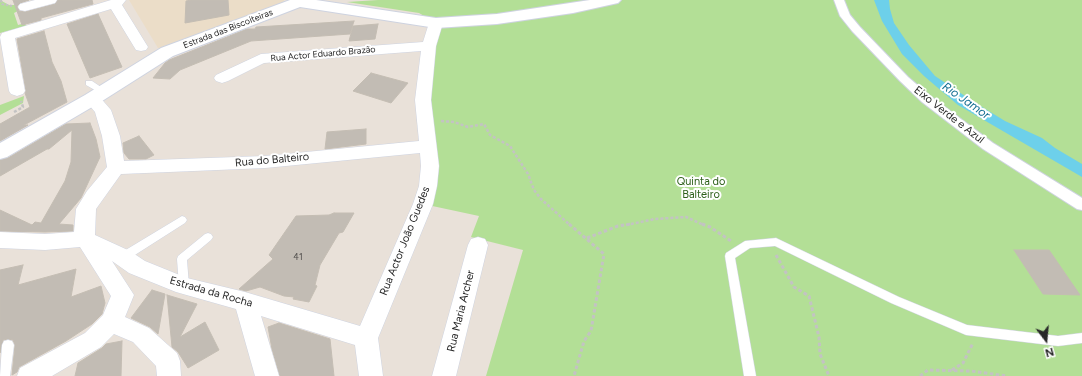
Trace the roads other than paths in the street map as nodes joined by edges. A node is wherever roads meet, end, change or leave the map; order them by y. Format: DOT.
graph roads {
  1 [pos="50,0"];
  2 [pos="613,0"];
  3 [pos="839,0"];
  4 [pos="298,1"];
  5 [pos="117,2"];
  6 [pos="25,7"];
  7 [pos="436,23"];
  8 [pos="429,46"];
  9 [pos="141,47"];
  10 [pos="222,78"];
  11 [pos="17,91"];
  12 [pos="95,91"];
  13 [pos="427,146"];
  14 [pos="0,152"];
  15 [pos="116,168"];
  16 [pos="1082,205"];
  17 [pos="182,220"];
  18 [pos="208,237"];
  19 [pos="85,239"];
  20 [pos="0,241"];
  21 [pos="478,245"];
  22 [pos="123,256"];
  23 [pos="184,286"];
  24 [pos="245,302"];
  25 [pos="111,322"];
  26 [pos="366,338"];
  27 [pos="1082,338"];
  28 [pos="8,345"];
  29 [pos="4,376"];
  30 [pos="30,376"];
  31 [pos="169,376"];
  32 [pos="267,376"];
  33 [pos="371,376"];
  34 [pos="444,376"];
  35 [pos="750,376"];
  1 -- 6 [label="street"];
  2 -- 7 [label="street, Estrada das Biscoiteiras"];
  3 -- 16 [label="street, Eixo Verde e Azul"];
  4 -- 7 [label="street, Estrada das Biscoiteiras"];
  4 -- 12 [label="street, Estrada das Biscoiteiras"];
  5 -- 9 [label="street"];
  5 -- 11 [label="street"];
  7 -- 8 [label="street, Rua Actor João Guedes"];
  8 -- 10 [label="street, Rua Actor Eduardo Brazão"];
  8 -- 13 [label="street, Rua Actor João Guedes"];
  12 -- 14 [label="street, Estrada das Biscoiteiras"];
  12 -- 15 [label="street"];
  13 -- 15 [label="street, Rua do Balteiro"];
  13 -- 26 [label="street, Rua Actor João Guedes"];
  15 -- 19 [label="street"];
  17 -- 22 [label="lane"];
  18 -- 23 [label="lane"];
  19 -- 20 [label="street, Estrada da Rocha"];
  19 -- 22 [label="street, Estrada da Rocha"];
  19 -- 25 [label="street"];
  21 -- 34 [label="street, Rua Maria Archer"];
  22 -- 23 [label="street, Estrada da Rocha"];
  23 -- 24 [label="street, Estrada da Rocha"];
  24 -- 26 [label="street, Estrada da Rocha"];
  24 -- 32 [label="street"];
  25 -- 30 [label="street"];
  25 -- 31 [label="street"];
  26 -- 33 [label="street"];
  27 -- 35 [label="lane"];
  28 -- 29 [label="lane"];
}
